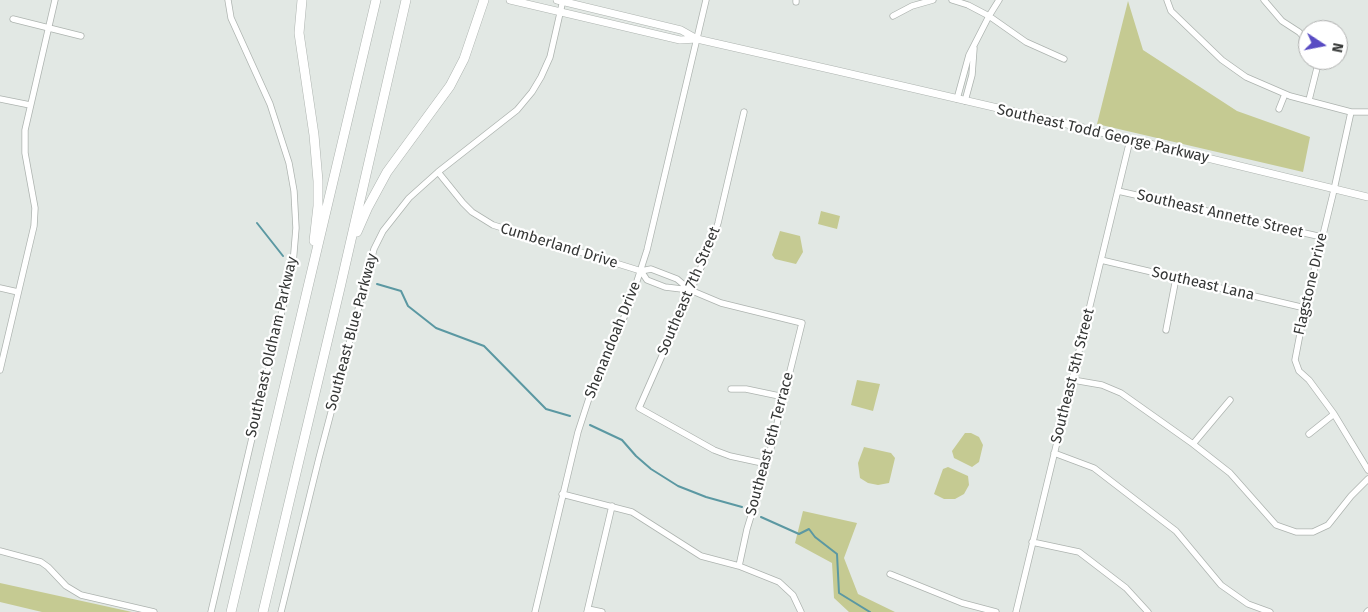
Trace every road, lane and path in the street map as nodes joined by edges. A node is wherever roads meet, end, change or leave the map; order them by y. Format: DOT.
graph roads {
  1 [pos="55,0"];
  2 [pos="228,0"];
  3 [pos="302,0"];
  4 [pos="376,0"];
  5 [pos="406,0"];
  6 [pos="484,0"];
  7 [pos="510,0"];
  8 [pos="561,0"];
  9 [pos="706,0"];
  10 [pos="934,0"];
  11 [pos="952,0"];
  12 [pos="999,0"];
  13 [pos="1167,0"];
  14 [pos="1264,0"];
  15 [pos="560,12"];
  16 [pos="893,16"];
  17 [pos="989,16"];
  18 [pos="13,19"];
  19 [pos="49,28"];
  20 [pos="1298,31"];
  21 [pos="82,36"];
  22 [pos="697,39"];
  23 [pos="974,43"];
  24 [pos="1064,59"];
  25 [pos="1316,70"];
  26 [pos="1285,94"];
  27 [pos="0,99"];
  28 [pos="957,99"];
  29 [pos="1309,100"];
  30 [pos="965,101"];
  31 [pos="30,105"];
  32 [pos="1279,109"];
  33 [pos="744,112"];
  34 [pos="1351,112"];
  35 [pos="1368,112"];
  36 [pos="1130,140"];
  37 [pos="438,172"];
  38 [pos="1118,191"];
  39 [pos="1334,192"];
  40 [pos="1368,198"];
  41 [pos="1322,238"];
  42 [pos="1101,260"];
  43 [pos="641,271"];
  44 [pos="311,277"];
  45 [pos="1176,278"];
  46 [pos="0,288"];
  47 [pos="340,288"];
  48 [pos="690,290"];
  49 [pos="18,292"];
  50 [pos="1305,308"];
  51 [pos="802,323"];
  52 [pos="1166,330"];
  53 [pos="0,370"];
  54 [pos="1073,380"];
  55 [pos="731,389"];
  56 [pos="784,397"];
  57 [pos="1230,400"];
  58 [pos="1334,414"];
  59 [pos="1309,434"];
  60 [pos="1193,444"];
  61 [pos="1054,453"];
  62 [pos="767,464"];
  63 [pos="1368,470"];
  64 [pos="1368,479"];
  65 [pos="562,494"];
  66 [pos="612,506"];
  67 [pos="1032,542"];
  68 [pos="0,550"];
  69 [pos="739,566"];
  70 [pos="890,574"];
  71 [pos="587,610"];
  72 [pos="154,612"];
  73 [pos="210,612"];
  74 [pos="231,612"];
  75 [pos="263,612"];
  76 [pos="281,612"];
  77 [pos="535,612"];
  78 [pos="602,612"];
  79 [pos="801,612"];
  80 [pos="996,612"];
  81 [pos="1016,612"];
  82 [pos="1148,612"];
  83 [pos="1270,612"];
  1 -- 19 [label="street"];
  2 -- 73 [label="street, Southeast Oldham Parkway"];
  3 -- 44 [label="highway"];
  4 -- 44 [label="highway"];
  5 -- 47 [label="highway"];
  6 -- 47 [label="highway"];
  7 -- 15 [label="main road"];
  8 -- 15 [label="street, Southeast Blue Parkway"];
  8 -- 22 [label="main road"];
  9 -- 22 [label="street, Shenandoah Drive"];
  10 -- 16 [label="street"];
  11 -- 17 [label="street"];
  12 -- 17 [label="street"];
  13 -- 26 [label="street"];
  14 -- 20 [label="street"];
  15 -- 22 [label="main road"];
  15 -- 37 [label="street, Southeast Blue Parkway"];
  17 -- 23 [label="street"];
  17 -- 24 [label="street"];
  18 -- 19 [label="street"];
  19 -- 21 [label="street"];
  19 -- 31 [label="street"];
  22 -- 28 [label="main road, Southeast Todd George Parkway"];
  22 -- 43 [label="street, Shenandoah Drive"];
  23 -- 28 [label="street"];
  23 -- 30 [label="street"];
  25 -- 29 [label="street"];
  26 -- 29 [label="street"];
  26 -- 32 [label="street"];
  27 -- 31 [label="street"];
  28 -- 30 [label="main road, Southeast Todd George Parkway"];
  29 -- 34 [label="street"];
  30 -- 36 [label="main road, Southeast Todd George Parkway"];
  31 -- 49 [label="street"];
  33 -- 48 [label="street, Southeast 7th Street"];
  34 -- 35 [label="street"];
  34 -- 39 [label="street, Flagstone Drive"];
  36 -- 38 [label="street, Southeast 5th Street"];
  36 -- 39 [label="main road, Southeast Todd George Parkway"];
  37 -- 43 [label="street, Cumberland Drive"];
  37 -- 76 [label="street, Southeast Blue Parkway"];
  38 -- 41 [label="street, Southeast Annette Street"];
  38 -- 42 [label="street, Southeast 5th Street"];
  39 -- 40 [label="main road, Southeast Todd George Parkway"];
  39 -- 41 [label="street, Flagstone Drive"];
  41 -- 50 [label="street, Flagstone Drive"];
  42 -- 45 [label="street, Southeast Lana"];
  42 -- 54 [label="street, Southeast 5th Street"];
  43 -- 48 [label="street, Cumberland Drive"];
  43 -- 48 [label="street, Cumberland Drive"];
  43 -- 65 [label="street, Shenandoah Drive"];
  44 -- 74 [label="highway"];
  45 -- 50 [label="street, Southeast Lana"];
  45 -- 52 [label="street"];
  46 -- 49 [label="street"];
  47 -- 75 [label="highway"];
  48 -- 51 [label="street, Cumberland Drive"];
  48 -- 62 [label="street, Southeast 7th Street"];
  49 -- 53 [label="street"];
  50 -- 58 [label="street, Flagstone Drive"];
  51 -- 56 [label="street, Southeast 6th Terrace"];
  54 -- 60 [label="street"];
  54 -- 61 [label="street, Southeast 5th Street"];
  55 -- 56 [label="street"];
  56 -- 62 [label="street, Southeast 6th Terrace"];
  57 -- 60 [label="street"];
  58 -- 59 [label="street"];
  58 -- 63 [label="street"];
  60 -- 64 [label="street"];
  61 -- 67 [label="street, Southeast 5th Street"];
  61 -- 83 [label="street"];
  62 -- 69 [label="street, Southeast 6th Terrace"];
  65 -- 66 [label="street"];
  65 -- 77 [label="street, Shenandoah Drive"];
  66 -- 69 [label="street"];
  66 -- 71 [label="street"];
  67 -- 81 [label="street, Southeast 5th Street"];
  67 -- 82 [label="street"];
  68 -- 72 [label="street"];
  69 -- 79 [label="street"];
  70 -- 80 [label="street"];
  71 -- 78 [label="street"];
}
